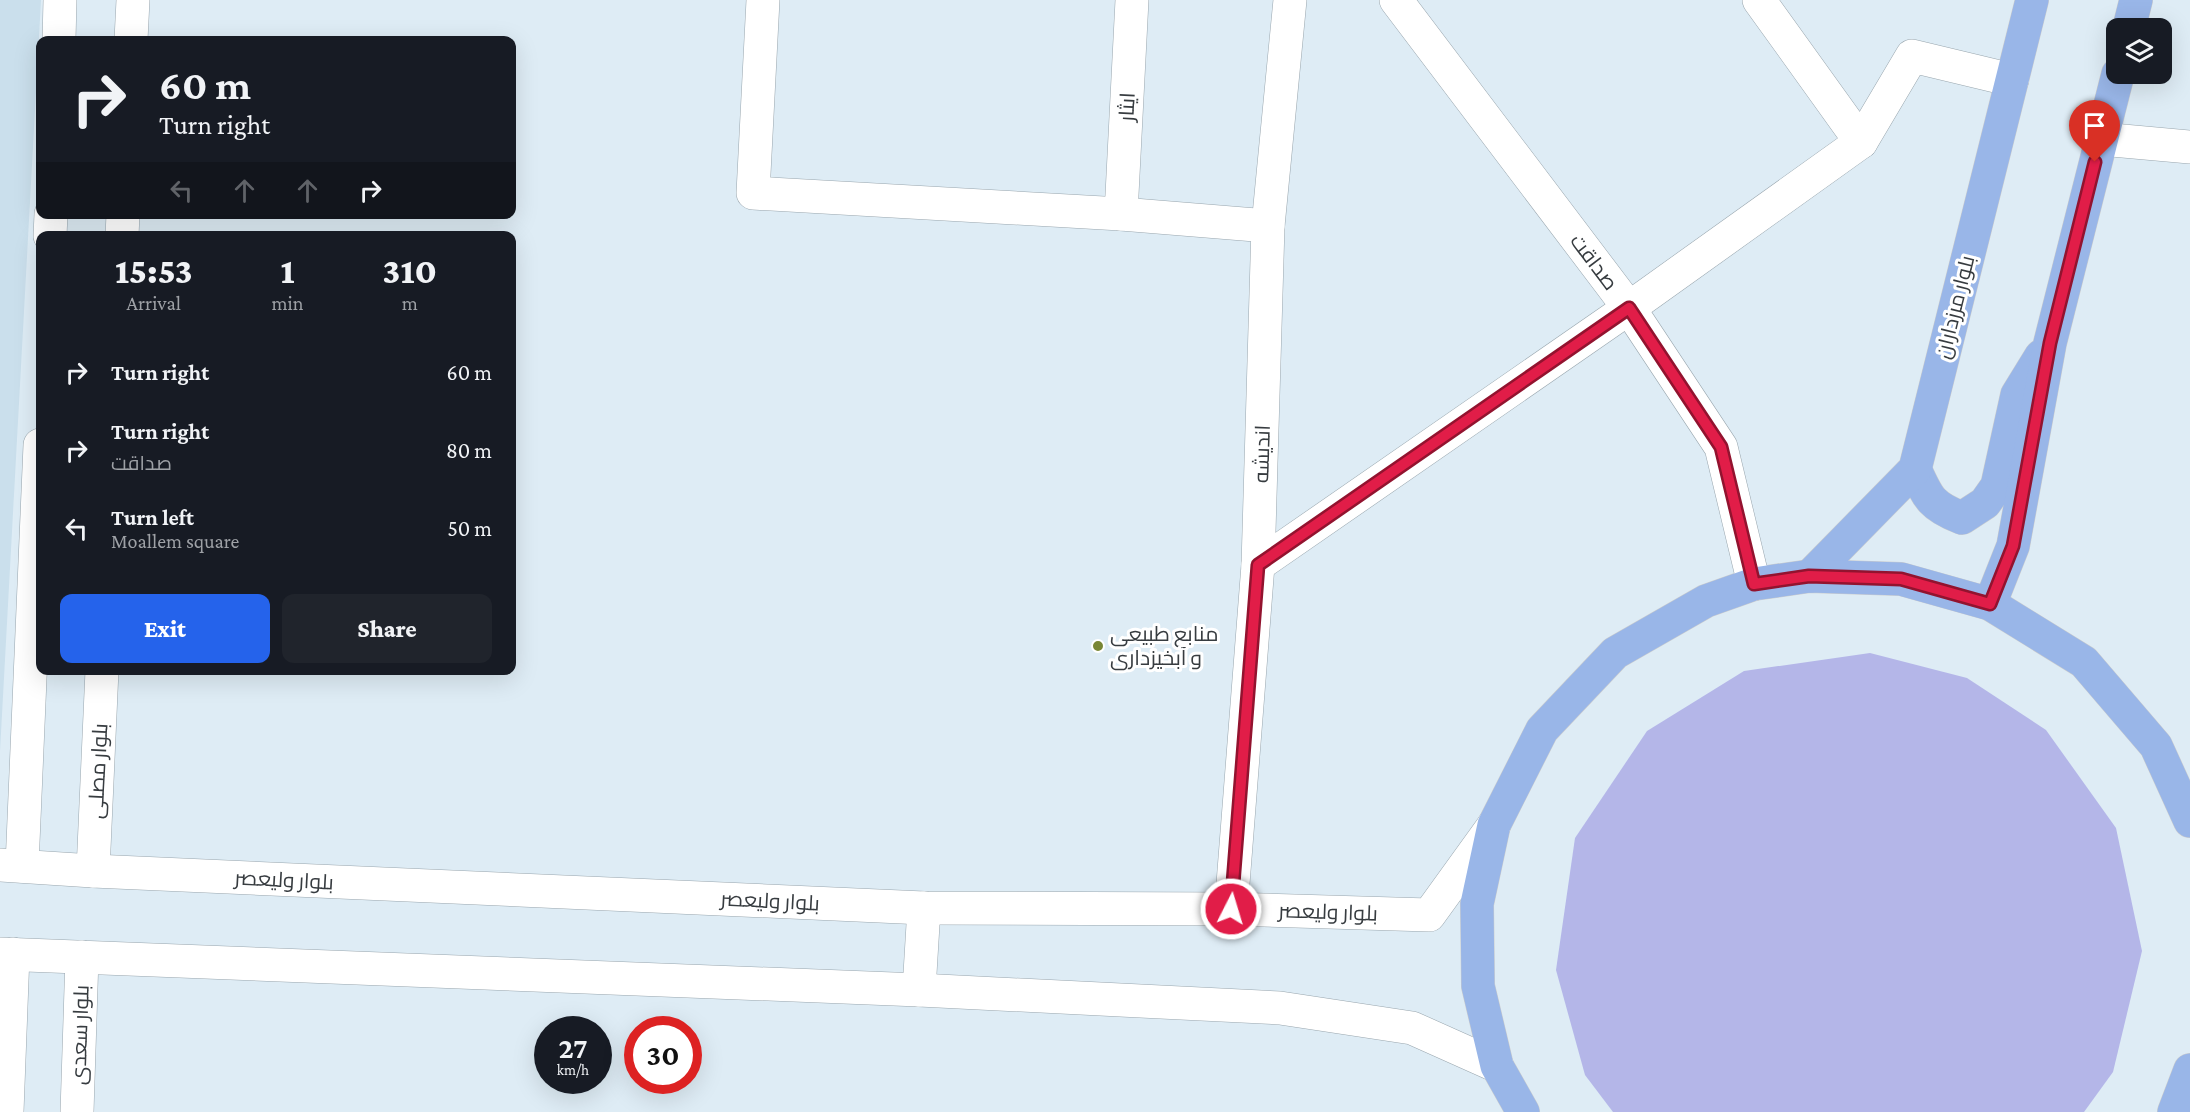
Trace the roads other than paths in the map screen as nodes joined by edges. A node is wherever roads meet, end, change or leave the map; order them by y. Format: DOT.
graph roads {
  1 [pos="60,0"];
  2 [pos="133,0"];
  3 [pos="763,0"];
  4 [pos="1132,0"];
  5 [pos="1290,0"];
  6 [pos="1396,0"];
  7 [pos="1759,0"];
  8 [pos="2032,0"];
  9 [pos="2136,0"];
  10 [pos="2132,18"];
  11 [pos="58,36"];
  12 [pos="131,36"];
  13 [pos="2012,80"];
  14 [pos="2115,84"];
  15 [pos="2101,139"];
  16 [pos="1861,142"];
  17 [pos="2190,147"];
  18 [pos="1121,214"];
  19 [pos="1268,226"];
  20 [pos="1629,308"];
  21 [pos="2050,343"];
  22 [pos="1915,469"];
  23 [pos="36,503"];
  24 [pos="1258,565"];
  25 [pos="1809,576"];
  26 [pos="1754,584"];
  27 [pos="1990,604"];
  28 [pos="102,675"];
  29 [pos="2190,821"];
  30 [pos="1494,825"];
  31 [pos="11,865"];
  32 [pos="93,871"];
  33 [pos="924,908"];
  34 [pos="1231,909"];
  35 [pos="7,954"];
  36 [pos="82,957"];
  37 [pos="919,990"];
  38 [pos="1497,1066"];
  39 [pos="2190,1070"];
  40 [pos="2190,1106"];
  41 [pos="7,1112"];
  42 [pos="77,1112"];
  43 [pos="1523,1112"];
  44 [pos="2175,1112"];
  1 -- 11 [label="street"];
  2 -- 12 [label="street"];
  3 -- 18 [label="street"];
  4 -- 18 [label="street, ایثار"];
  5 -- 19 [label="street, اندیشه"];
  6 -- 20 [label="street, صداقت"];
  7 -- 16 [label="street"];
  8 -- 13 [label="main road, بلوار مرزداران"];
  9 -- 10 [label="main road"];
  13 -- 16 [label="street"];
  13 -- 22 [label="main road, بلوار مرزداران"];
  14 -- 15 [label="main road"];
  15 -- 17 [label="street"];
  15 -- 21 [label="main road"];
  16 -- 20 [label="street"];
  18 -- 19 [label="street"];
  19 -- 24 [label="street, اندیشه"];
  20 -- 24 [label="street"];
  20 -- 26 [label="street, صداقت"];
  21 -- 22 [label="main road"];
  21 -- 27 [label="main road"];
  22 -- 25 [label="main road"];
  23 -- 31 [label="street"];
  24 -- 34 [label="street, اندیشه"];
  25 -- 26 [label="main road"];
  25 -- 27 [label="main road"];
  26 -- 30 [label="main road"];
  27 -- 29 [label="main road"];
  28 -- 32 [label="street, بلوار مصلی"];
  30 -- 34 [label="street, بلوار ولیعصر"];
  30 -- 38 [label="main road"];
  31 -- 32 [label="street, بلوار ولیعصر"];
  32 -- 33 [label="street, بلوار ولیعصر"];
  33 -- 34 [label="street, بلوار ولیعصر"];
  33 -- 37 [label="street"];
  35 -- 36 [label="street"];
  35 -- 41 [label="street"];
  36 -- 37 [label="street"];
  36 -- 42 [label="street, بلوار سعدی"];
  37 -- 38 [label="street"];
  38 -- 43 [label="main road"];
  39 -- 44 [label="main road"];
  40 -- 44 [label="main road"];
}
